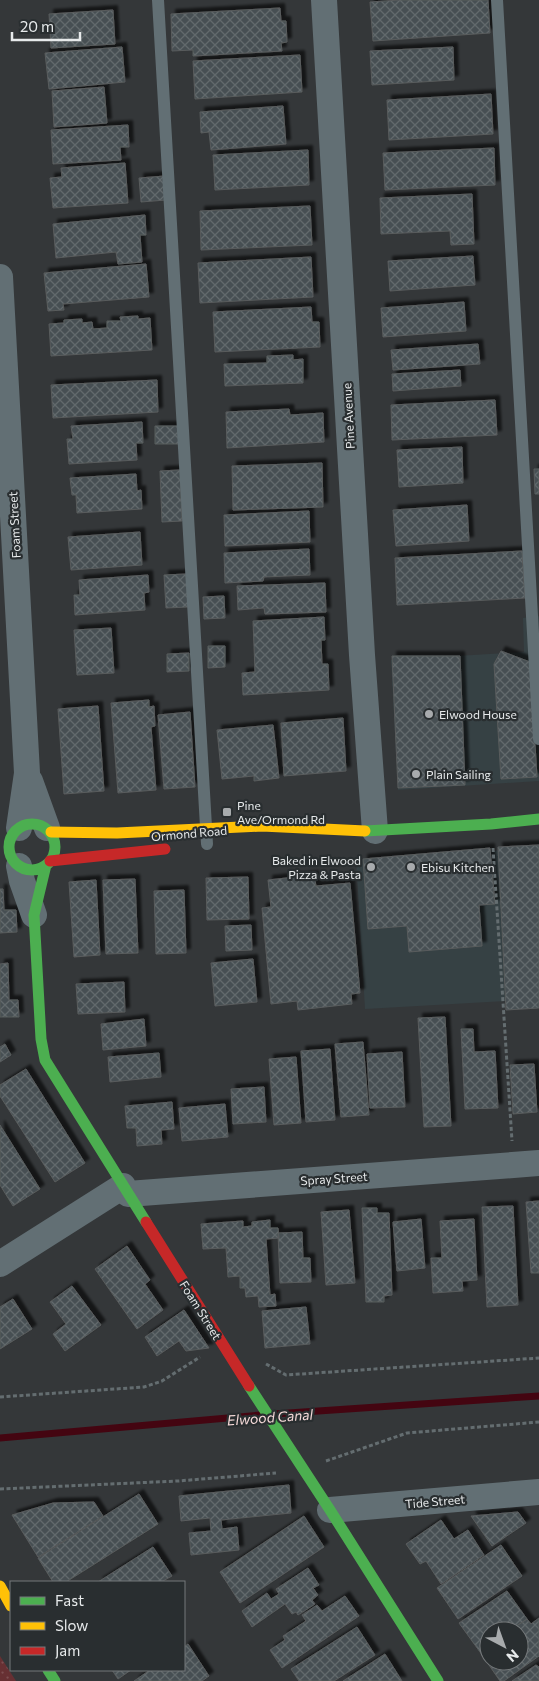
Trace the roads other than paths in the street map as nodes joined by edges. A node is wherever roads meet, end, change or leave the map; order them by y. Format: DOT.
graph roads {
  1 [pos="158,0"];
  2 [pos="324,0"];
  3 [pos="497,0"];
  4 [pos="0,277"];
  5 [pos="539,739"];
  6 [pos="27,773"];
  7 [pos="539,819"];
  8 [pos="49,830"];
  9 [pos="207,830"];
  10 [pos="330,830"];
  11 [pos="375,831"];
  12 [pos="12,832"];
  13 [pos="285,839"];
  14 [pos="207,845"];
  15 [pos="179,847"];
  16 [pos="48,863"];
  17 [pos="12,864"];
  18 [pos="34,915"];
  19 [pos="539,1163"];
  20 [pos="126,1190"];
  21 [pos="0,1264"];
  22 [pos="539,1492"];
  23 [pos="330,1510"];
  24 [pos="0,1586"];
  25 [pos="10,1604"];
  26 [pos="438,1681"];
  1 -- 9 [label="lane"];
  2 -- 11 [label="street, Pine Avenue"];
  3 -- 5 [label="lane"];
  4 -- 6 [label="street, Foam Street"];
  6 -- 8 [label="street, Foam Street"];
  6 -- 12 [label="street, Foam Street"];
  7 -- 11 [label="street, Ormond Road"];
  8 -- 9 [label="street, Ormond Road"];
  8 -- 12 [label="street"];
  8 -- 16 [label="street"];
  9 -- 10 [label="street, Ormond Road"];
  9 -- 14 [label="lane"];
  10 -- 11 [label="street, Ormond Road"];
  10 -- 13 [label="street, Ormond Road"];
  12 -- 17 [label="street"];
  15 -- 16 [label="street, Ormond Road"];
  16 -- 17 [label="street"];
  16 -- 18 [label="street, Foam Street"];
  17 -- 18 [label="street, Foam Street"];
  18 -- 20 [label="street, Foam Street"];
  19 -- 20 [label="street, Spray Street"];
  20 -- 21 [label="street, Spray Street"];
  20 -- 23 [label="street, Foam Street"];
  22 -- 23 [label="street, Tide Street"];
  23 -- 26 [label="street, Foam Street"];
  24 -- 25 [label="street"];
}
